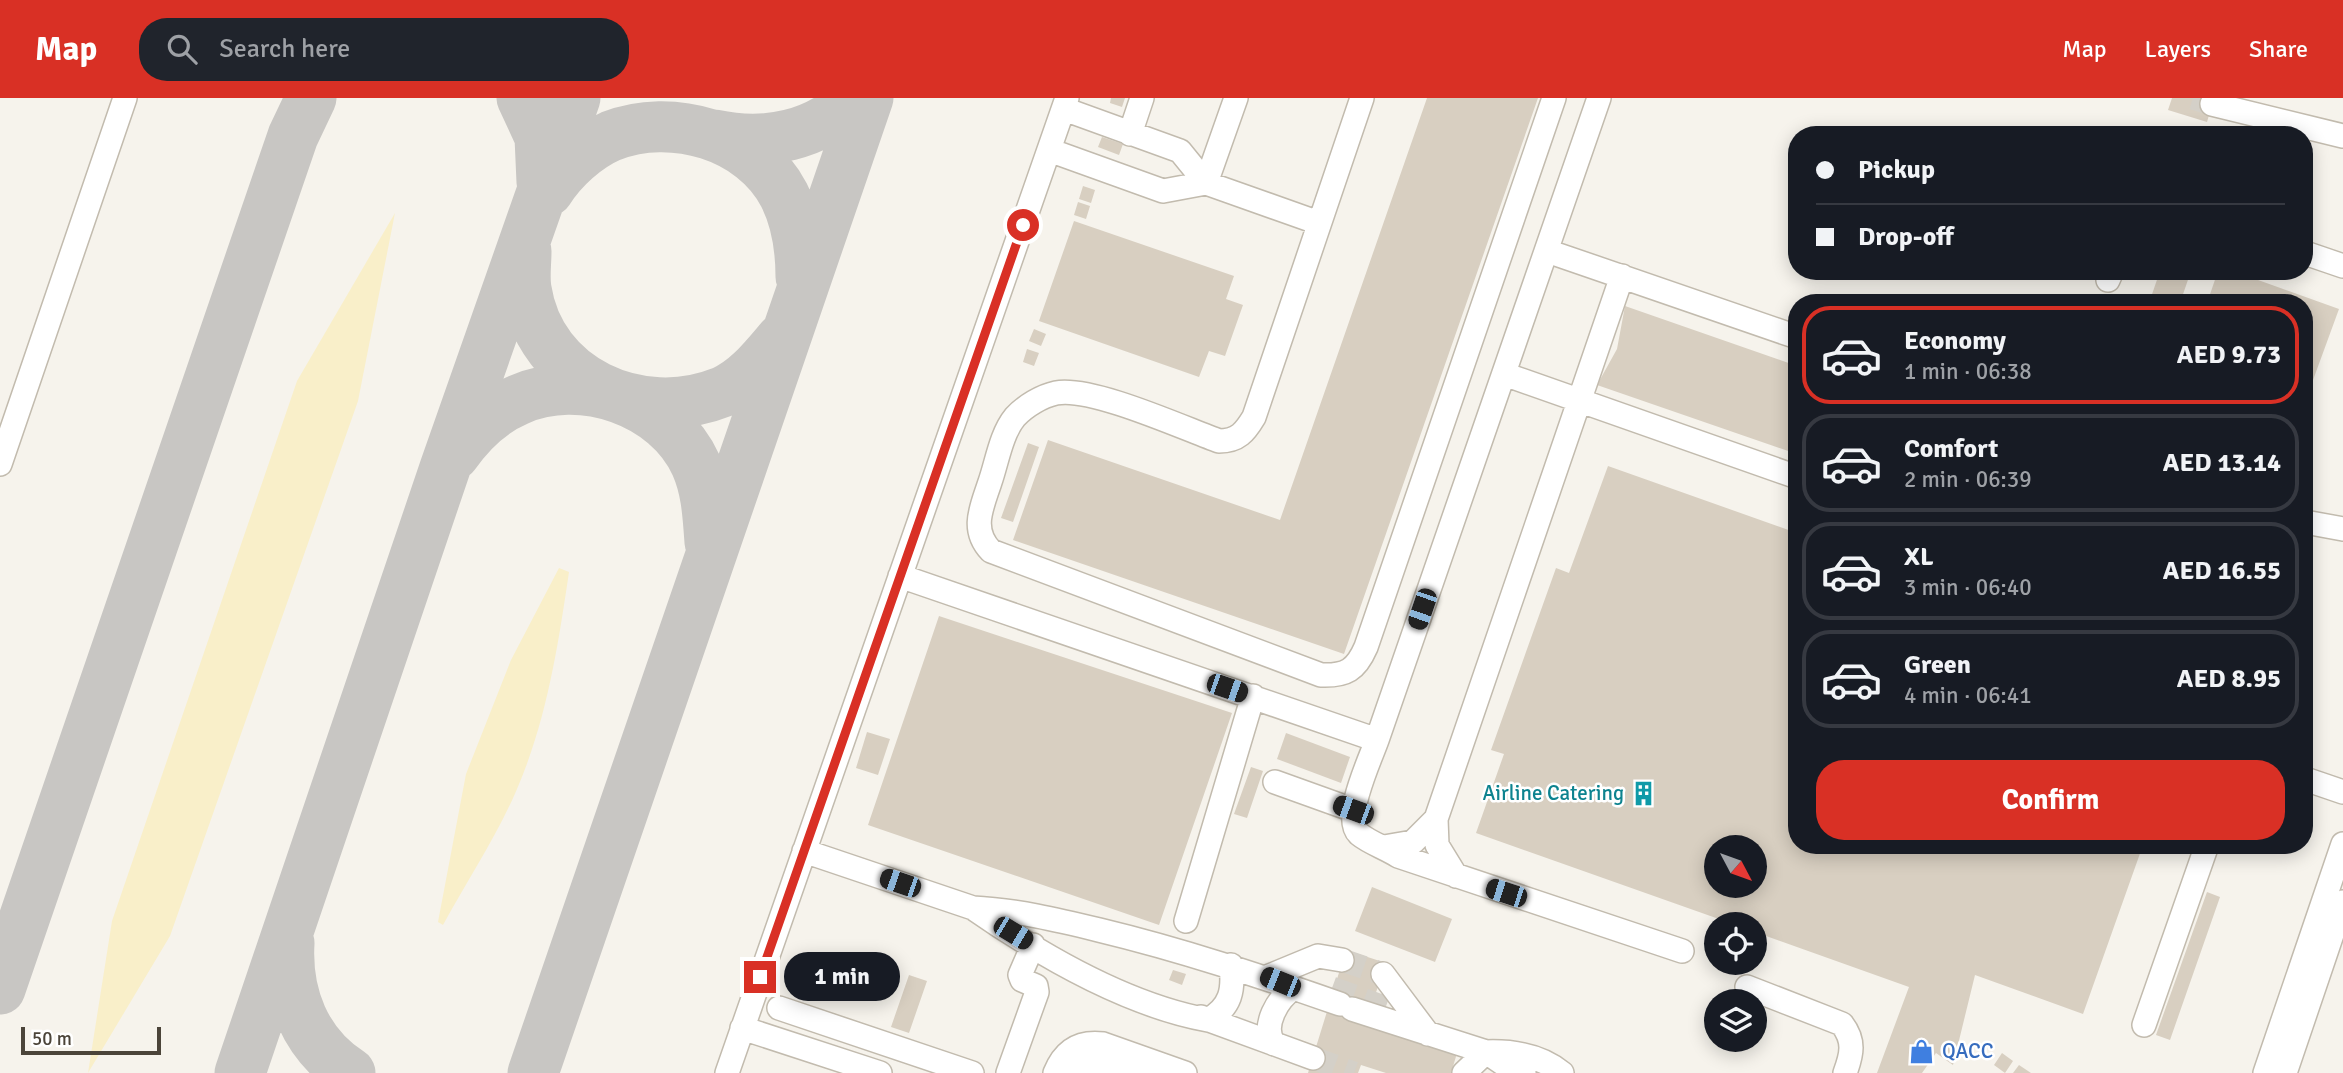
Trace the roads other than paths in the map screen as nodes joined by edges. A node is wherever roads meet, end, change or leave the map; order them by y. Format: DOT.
graph roads {
  1 [pos="125,98"];
  2 [pos="1142,98"];
  3 [pos="1236,98"];
  4 [pos="1362,98"];
  5 [pos="1554,98"];
  6 [pos="1599,98"];
  7 [pos="1065,104"];
  8 [pos="2212,104"];
  9 [pos="2283,109"];
  10 [pos="1129,134"];
  11 [pos="2343,136"];
  12 [pos="1049,150"];
  13 [pos="1206,183"];
  14 [pos="1319,223"];
  15 [pos="1547,251"];
  16 [pos="2313,256"];
  17 [pos="2343,266"];
  18 [pos="1622,276"];
  19 [pos="1788,334"];
  20 [pos="1504,374"];
  21 [pos="1581,400"];
  22 [pos="0,464"];
  23 [pos="1788,474"];
  24 [pos="2313,523"];
  25 [pos="2343,529"];
  26 [pos="900,576"];
  27 [pos="1253,696"];
  28 [pos="1377,740"];
  29 [pos="1275,782"];
  30 [pos="2313,782"];
  31 [pos="2343,792"];
  32 [pos="1353,810"];
  33 [pos="1436,819"];
  34 [pos="2343,844"];
  35 [pos="1384,847"];
  36 [pos="804,851"];
  37 [pos="2204,854"];
  38 [pos="1456,876"];
  39 [pos="2343,902"];
  40 [pos="973,908"];
  41 [pos="1186,921"];
  42 [pos="1032,945"];
  43 [pos="1682,951"];
  44 [pos="1231,965"];
  45 [pos="1281,970"];
  46 [pos="1380,981"];
  47 [pos="1341,987"];
  48 [pos="1747,987"];
  49 [pos="1294,988"];
  50 [pos="779,1008"];
  51 [pos="1208,1020"];
  52 [pos="2144,1025"];
  53 [pos="742,1028"];
  54 [pos="1428,1034"];
  55 [pos="1274,1044"];
  56 [pos="1486,1052"];
  57 [pos="1313,1058"];
  58 [pos="846,1067"];
  59 [pos="727,1073"];
  60 [pos="880,1073"];
  61 [pos="972,1073"];
  62 [pos="1008,1073"];
  63 [pos="1055,1073"];
  64 [pos="1075,1073"];
  65 [pos="1146,1073"];
  66 [pos="1185,1073"];
  67 [pos="1464,1073"];
  68 [pos="1524,1073"];
  69 [pos="1562,1073"];
  70 [pos="1845,1073"];
  71 [pos="2265,1073"];
  72 [pos="2285,1073"];
  1 -- 22 [label="lane"];
  2 -- 10 [label="lane"];
  3 -- 13 [label="lane"];
  4 -- 14 [label="lane"];
  5 -- 14 [label="lane"];
  6 -- 15 [label="lane"];
  7 -- 10 [label="lane"];
  7 -- 12 [label="lane"];
  8 -- 9 [label="lane"];
  9 -- 11 [label="lane"];
  10 -- 13 [label="lane"];
  12 -- 13 [label="lane"];
  12 -- 26 [label="lane"];
  13 -- 14 [label="lane"];
  15 -- 18 [label="lane"];
  15 -- 20 [label="lane"];
  16 -- 17 [label="lane"];
  18 -- 19 [label="lane"];
  18 -- 21 [label="lane"];
  20 -- 21 [label="lane"];
  20 -- 28 [label="lane"];
  21 -- 23 [label="lane"];
  21 -- 33 [label="lane"];
  24 -- 25 [label="lane"];
  26 -- 27 [label="lane"];
  26 -- 36 [label="lane"];
  27 -- 28 [label="lane"];
  27 -- 41 [label="lane"];
  28 -- 32 [label="lane"];
  29 -- 32 [label="lane"];
  30 -- 31 [label="lane"];
  32 -- 35 [label="lane"];
  33 -- 35 [label="lane"];
  33 -- 38 [label="lane"];
  34 -- 71 [label="lane"];
  35 -- 38 [label="lane"];
  36 -- 40 [label="lane"];
  36 -- 53 [label="lane"];
  37 -- 52 [label="lane"];
  38 -- 43 [label="lane"];
  39 -- 72 [label="lane"];
  40 -- 42 [label="lane"];
  40 -- 44 [label="lane"];
  42 -- 51 [label="lane"];
  42 -- 62 [label="lane"];
  44 -- 45 [label="lane"];
  44 -- 51 [label="lane"];
  45 -- 47 [label="lane"];
  45 -- 49 [label="lane"];
  46 -- 54 [label="lane"];
  47 -- 49 [label="lane"];
  47 -- 54 [label="lane"];
  48 -- 70 [label="lane"];
  49 -- 55 [label="lane"];
  50 -- 61 [label="lane"];
  51 -- 55 [label="lane"];
  53 -- 58 [label="lane"];
  53 -- 59 [label="lane"];
  54 -- 56 [label="lane"];
  55 -- 57 [label="lane"];
  56 -- 67 [label="lane"];
  56 -- 68 [label="lane"];
  56 -- 69 [label="lane"];
  58 -- 60 [label="lane"];
  63 -- 66 [label="lane"];
  64 -- 65 [label="lane"];
}
